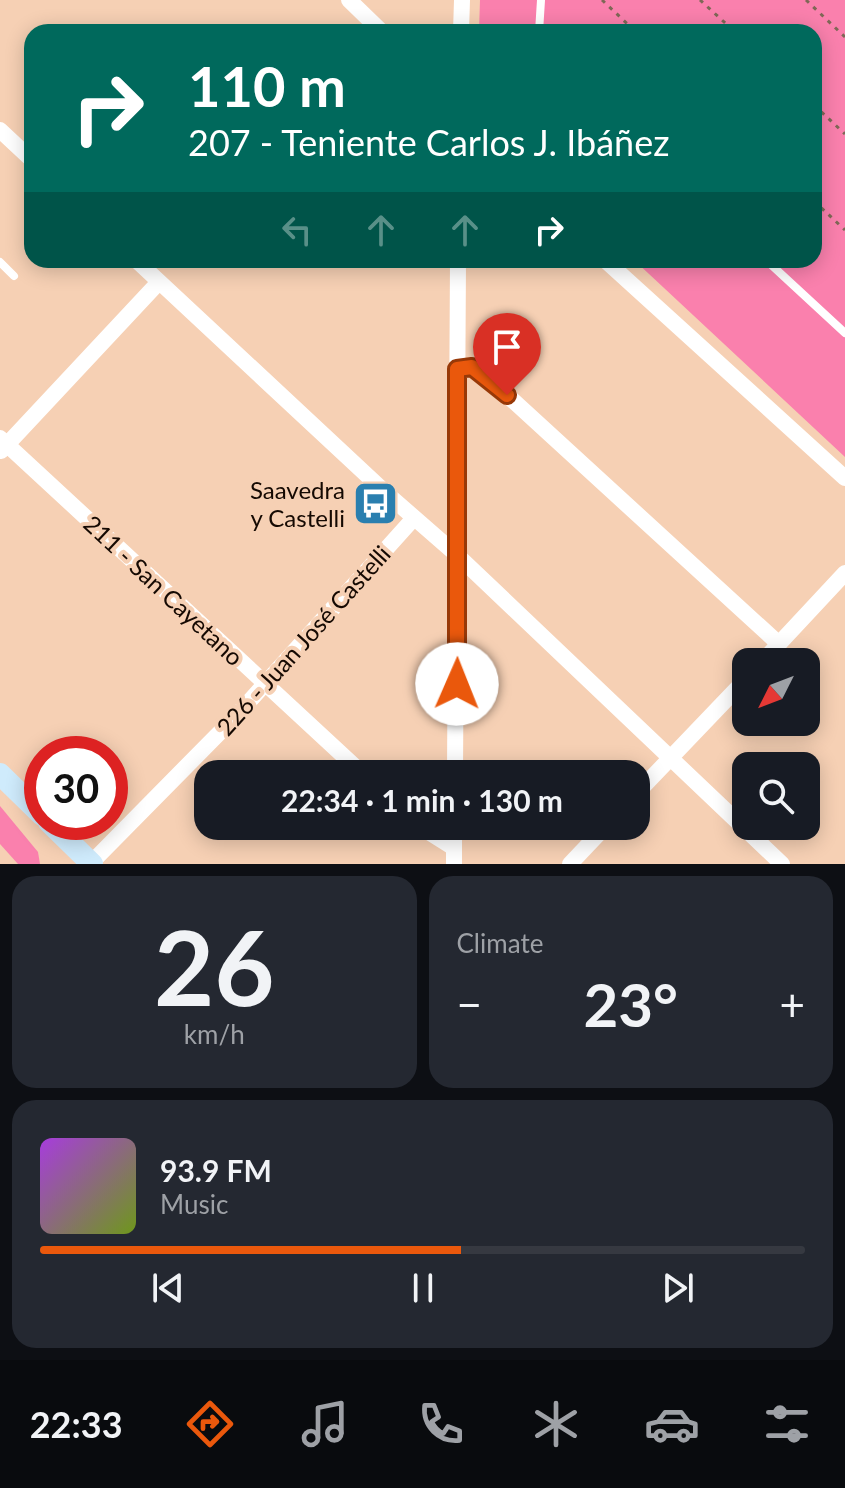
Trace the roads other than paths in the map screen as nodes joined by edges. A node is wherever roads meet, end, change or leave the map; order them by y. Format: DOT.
graph roads {
  1 [pos="349,0"];
  2 [pos="462,0"];
  3 [pos="541,0"];
  4 [pos="374,24"];
  5 [pos="461,24"];
  6 [pos="540,24"];
  7 [pos="0,130"];
  8 [pos="24,152"];
  9 [pos="0,262"];
  10 [pos="144,268"];
  11 [pos="458,268"];
  12 [pos="614,268"];
  13 [pos="775,268"];
  14 [pos="14,276"];
  15 [pos="159,282"];
  16 [pos="845,333"];
  17 [pos="457,369"];
  18 [pos="2,445"];
  19 [pos="845,478"];
  20 [pos="414,518"];
  21 [pos="457,555"];
  22 [pos="845,573"];
  23 [pos="779,644"];
  24 [pos="775,648"];
  25 [pos="265,684"];
  26 [pos="732,694"];
  27 [pos="671,757"];
  28 [pos="348,760"];
  29 [pos="455,760"];
  30 [pos="0,774"];
  31 [pos="650,779"];
  32 [pos="24,797"];
  33 [pos="67,840"];
  34 [pos="435,840"];
  35 [pos="593,840"];
  36 [pos="454,856"];
  37 [pos="91,864"];
  38 [pos="570,864"];
  39 [pos="782,864"];
  1 -- 4 [label="street"];
  2 -- 5 [label="street"];
  3 -- 6 [label="lane"];
  7 -- 8 [label="street"];
  9 -- 14 [label="lane"];
  10 -- 15 [label="street"];
  11 -- 17 [label="street"];
  12 -- 19 [label="street"];
  13 -- 16 [label="lane"];
  15 -- 18 [label="street"];
  15 -- 20 [label="street"];
  17 -- 21 [label="street"];
  17 -- 23 [label="street"];
  18 -- 25 [label="street, 211 - San Cayetano"];
  20 -- 21 [label="street"];
  20 -- 25 [label="street, 226 - Juan José Castelli"];
  21 -- 27 [label="street"];
  21 -- 29 [label="street"];
  22 -- 23 [label="street"];
  23 -- 24 [label="street"];
  25 -- 28 [label="street, 211 - San Cayetano"];
  25 -- 37 [label="street, 226 - Juan José Castelli"];
  26 -- 27 [label="street"];
  27 -- 31 [label="street"];
  27 -- 39 [label="street"];
  30 -- 32 [label="main road"];
  33 -- 37 [label="main road"];
  34 -- 36 [label="street"];
  35 -- 38 [label="street"];
}
